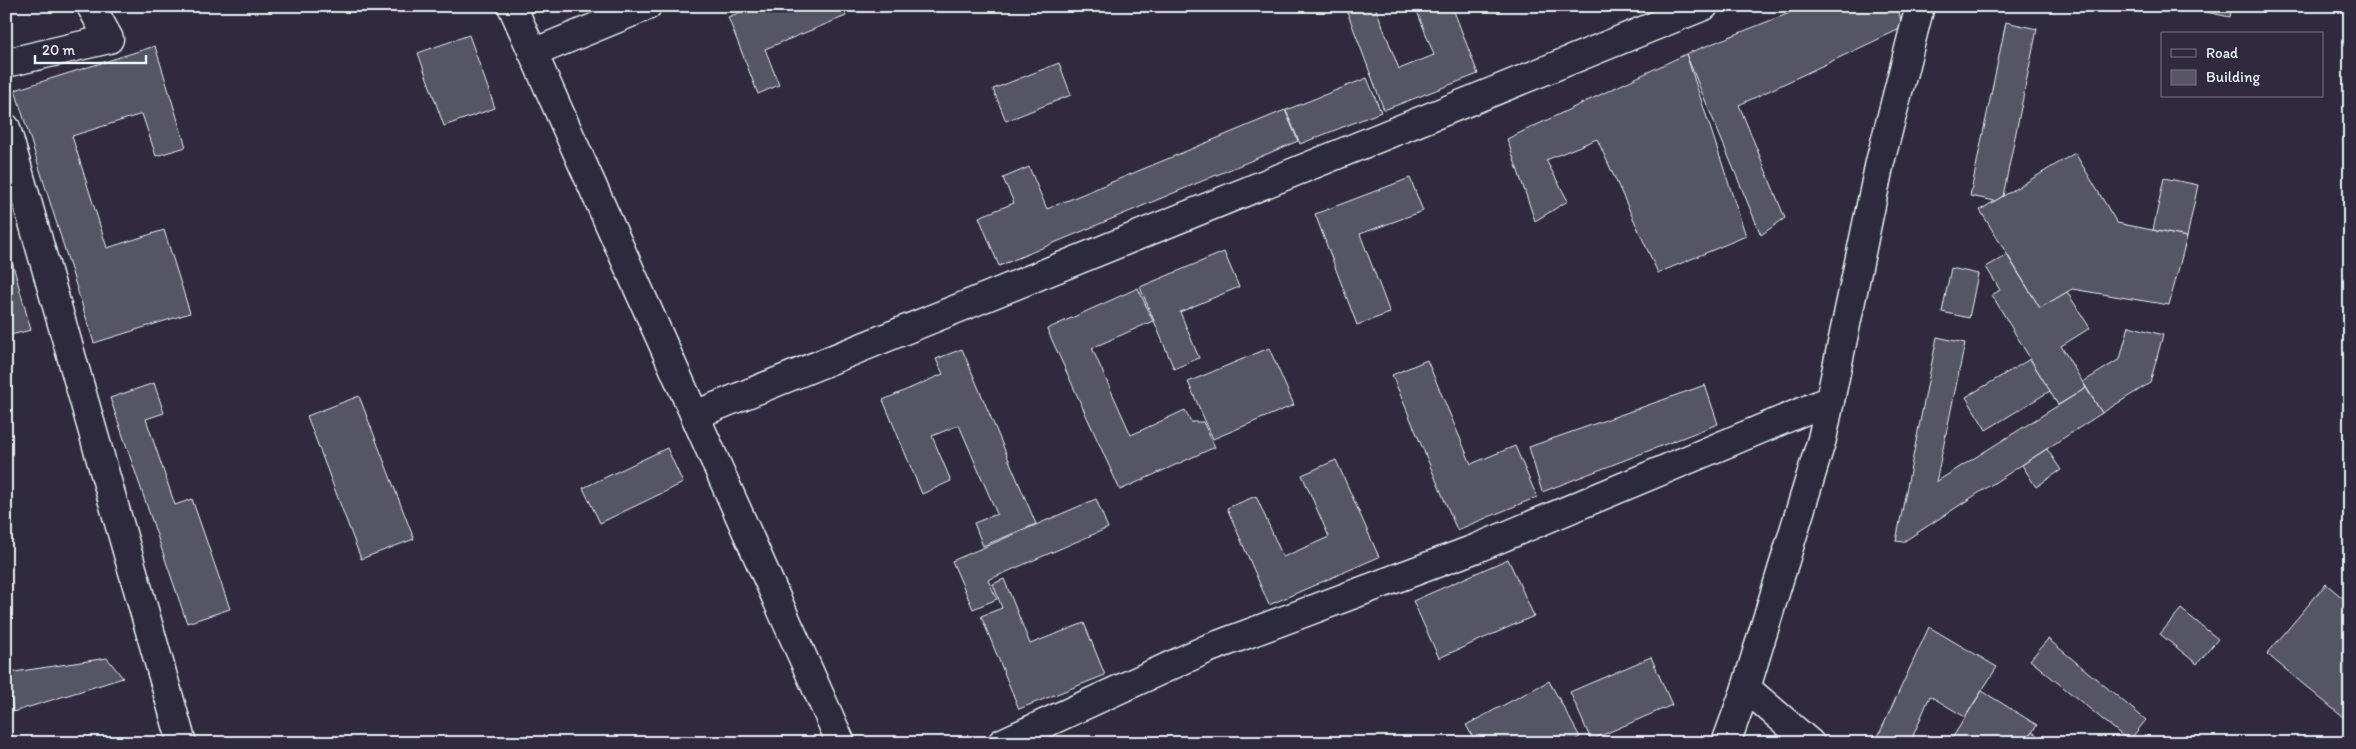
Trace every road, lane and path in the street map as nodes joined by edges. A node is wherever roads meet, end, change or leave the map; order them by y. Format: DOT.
graph roads {
  1 [pos="91,6"];
  2 [pos="512,6"];
  3 [pos="647,6"];
  4 [pos="1704,6"];
  5 [pos="1920,6"];
  6 [pos="532,53"];
  7 [pos="6,63"];
  8 [pos="6,128"];
  9 [pos="1830,400"];
  10 [pos="695,415"];
  11 [pos="1746,688"];
  12 [pos="182,743"];
  13 [pos="841,743"];
  14 [pos="1002,743"];
  15 [pos="1726,743"];
  16 [pos="1810,743"];
  1 -- 7 [label="street"];
  2 -- 6 [label="street"];
  3 -- 6 [label="street"];
  4 -- 10 [label="street"];
  5 -- 9 [label="street"];
  6 -- 10 [label="street"];
  8 -- 12 [label="street"];
  9 -- 11 [label="street"];
  9 -- 14 [label="street"];
  10 -- 13 [label="street"];
  11 -- 15 [label="street"];
  11 -- 16 [label="street"];
}
